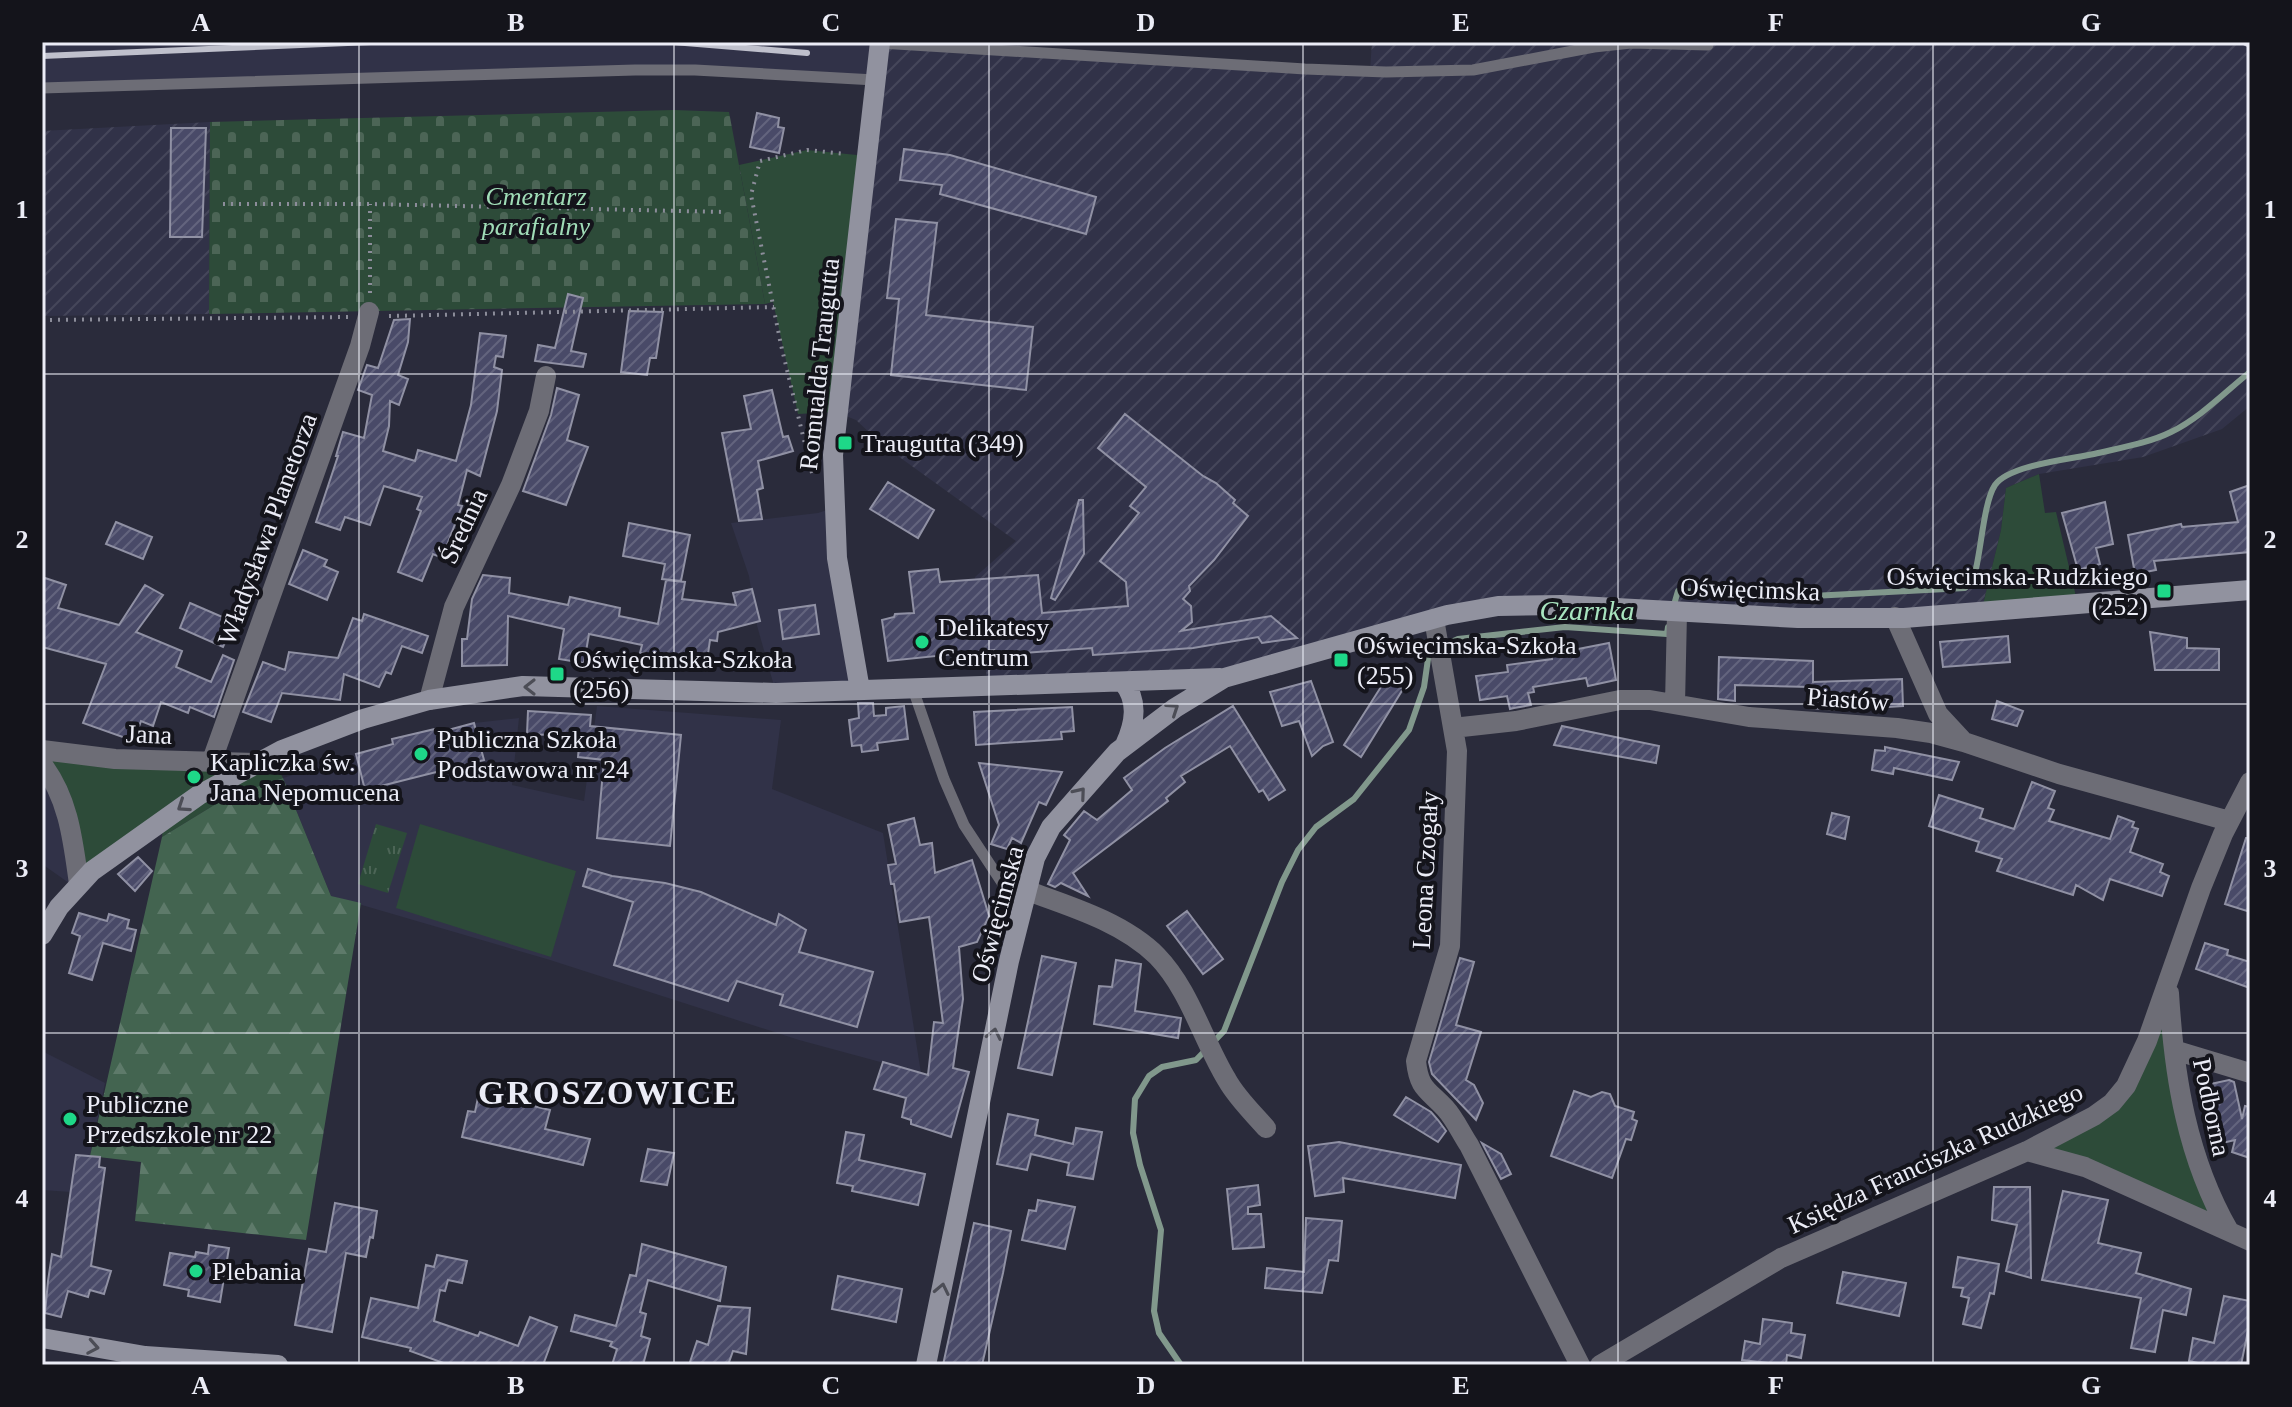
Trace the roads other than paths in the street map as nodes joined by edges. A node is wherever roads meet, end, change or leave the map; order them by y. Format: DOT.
graph roads {
  1 [pos="880,42"];
  2 [pos="1708,45"];
  3 [pos="875,80"];
  4 [pos="42,88"];
  5 [pos="369,314"];
  6 [pos="546,376"];
  7 [pos="2250,590"];
  8 [pos="1670,612"];
  9 [pos="1895,617"];
  10 [pos="1434,619"];
  11 [pos="1224,678"];
  12 [pos="1123,682"];
  13 [pos="913,689"];
  14 [pos="860,690"];
  15 [pos="429,700"];
  16 [pos="1675,704"];
  17 [pos="1453,728"];
  18 [pos="1964,742"];
  19 [pos="1125,745"];
  20 [pos="42,750"];
  21 [pos="211,763"];
  22 [pos="255,763"];
  23 [pos="42,764"];
  24 [pos="2250,782"];
  25 [pos="2229,821"];
  26 [pos="79,884"];
  27 [pos="1023,900"];
  28 [pos="42,935"];
  29 [pos="2169,986"];
  30 [pos="2174,1050"];
  31 [pos="2250,1073"];
  32 [pos="1266,1128"];
  33 [pos="2027,1151"];
  34 [pos="2229,1231"];
  35 [pos="2250,1241"];
  36 [pos="42,1338"];
  37 [pos="148,1361"];
  38 [pos="278,1365"];
  39 [pos="926,1365"];
  40 [pos="1580,1365"];
  41 [pos="1600,1365"];
  1 -- 2 [label="lane"];
  1 -- 3 [label="main road, Romualda Traugutta"];
  3 -- 4 [label="lane"];
  3 -- 14 [label="main road, Romualda Traugutta"];
  5 -- 21 [label="street, Władysława Planetorza"];
  6 -- 15 [label="street, Średnia"];
  7 -- 9 [label="main road, Oświęcimska"];
  8 -- 9 [label="main road, Oświęcimska"];
  8 -- 10 [label="main road, Oświęcimska"];
  8 -- 16 [label="street"];
  9 -- 18 [label="street"];
  10 -- 11 [label="main road, Oświęcimska"];
  10 -- 17 [label="street, Leona Czogały"];
  11 -- 12 [label="main road"];
  19 -- 11 [label="main road, Oświęcimska, one-way"];
  12 -- 13 [label="main road"];
  12 -- 19 [label="main road"];
  13 -- 14 [label="main road"];
  13 -- 27 [label="lane"];
  14 -- 15 [label="main road, one-way"];
  15 -- 22 [label="main road"];
  16 -- 17 [label="street, Piastów"];
  16 -- 18 [label="street, Piastów"];
  17 -- 40 [label="street, Leona Czogały"];
  18 -- 25 [label="street, Piastów"];
  27 -- 19 [label="main road, Oświęcimska, one-way"];
  20 -- 21 [label="street, Jana"];
  21 -- 22 [label="street, Jana"];
  22 -- 26 [label="main road, one-way"];
  23 -- 26 [label="street"];
  24 -- 25 [label="street, Księdza Franciszka Rudzkiego"];
  25 -- 29 [label="street, Księdza Franciszka Rudzkiego"];
  26 -- 28 [label="main road"];
  27 -- 32 [label="street"];
  39 -- 27 [label="main road, Oświęcimska, one-way"];
  29 -- 30 [label="street, Podborna"];
  29 -- 33 [label="street, Księdza Franciszka Rudzkiego"];
  30 -- 31 [label="street"];
  30 -- 34 [label="street, Podborna"];
  33 -- 34 [label="street"];
  33 -- 41 [label="street, Księdza Franciszka Rudzkiego"];
  34 -- 35 [label="street"];
  36 -- 37 [label="main road, one-way"];
  37 -- 38 [label="main road"];
}
